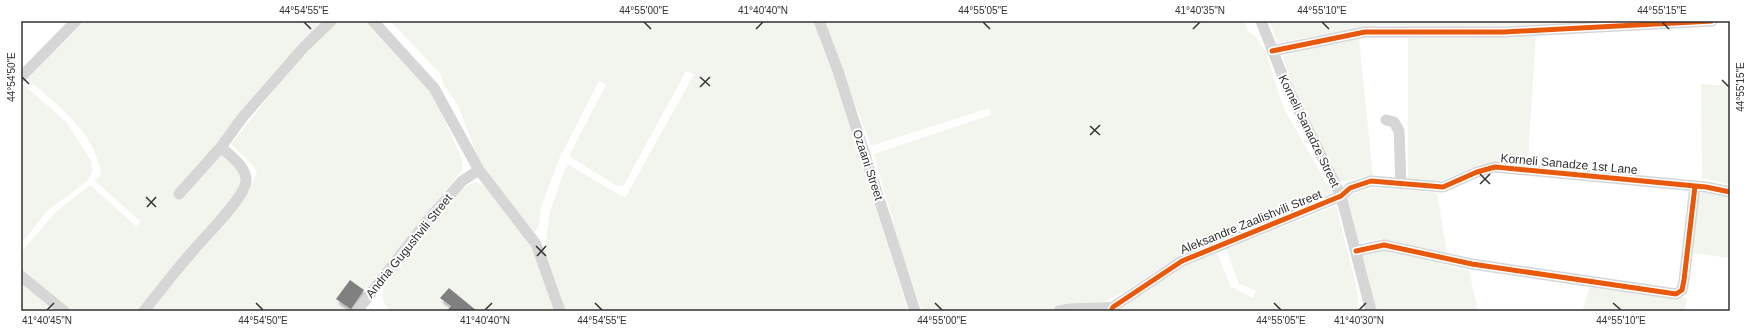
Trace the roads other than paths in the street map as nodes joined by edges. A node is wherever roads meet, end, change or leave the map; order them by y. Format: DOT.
graph roads {
  1 [pos="76,21"];
  2 [pos="331,21"];
  3 [pos="373,21"];
  4 [pos="819,21"];
  5 [pos="1261,21"];
  6 [pos="1712,21"];
  7 [pos="1613,24"];
  8 [pos="1272,51"];
  9 [pos="21,76"];
  10 [pos="1386,120"];
  11 [pos="221,147"];
  12 [pos="479,170"];
  13 [pos="1401,184"];
  14 [pos="1695,186"];
  15 [pos="1730,192"];
  16 [pos="179,194"];
  17 [pos="1341,196"];
  18 [pos="1356,251"];
  19 [pos="21,276"];
  20 [pos="1112,309"];
  21 [pos="64,311"];
  22 [pos="144,311"];
  23 [pos="357,311"];
  24 [pos="560,311"];
  25 [pos="915,311"];
  26 [pos="1059,311"];
  27 [pos="1371,311"];
  1 -- 9 [label="street"];
  2 -- 11 [label="street"];
  3 -- 12 [label="street"];
  4 -- 25 [label="street, Ozaani Street"];
  5 -- 8 [label="street, Korneli Sanadze Street"];
  6 -- 7 [label="street"];
  7 -- 8 [label="street"];
  8 -- 17 [label="street, Korneli Sanadze Street"];
  10 -- 13 [label="street"];
  11 -- 16 [label="street"];
  11 -- 22 [label="street"];
  12 -- 23 [label="street, Andria Gugushvili Street"];
  12 -- 24 [label="street"];
  13 -- 14 [label="street, Korneli Sanadze 1st Lane"];
  13 -- 17 [label="street, Korneli Sanadze 1st Lane"];
  14 -- 15 [label="street, Korneli Sanadze 1st Lane"];
  14 -- 18 [label="street"];
  17 -- 18 [label="street, Korneli Sanadze Street"];
  17 -- 20 [label="street, Aleksandre Zaalishvili Street"];
  18 -- 27 [label="street, Korneli Sanadze Street"];
  19 -- 21 [label="street"];
  20 -- 26 [label="street"];
}
